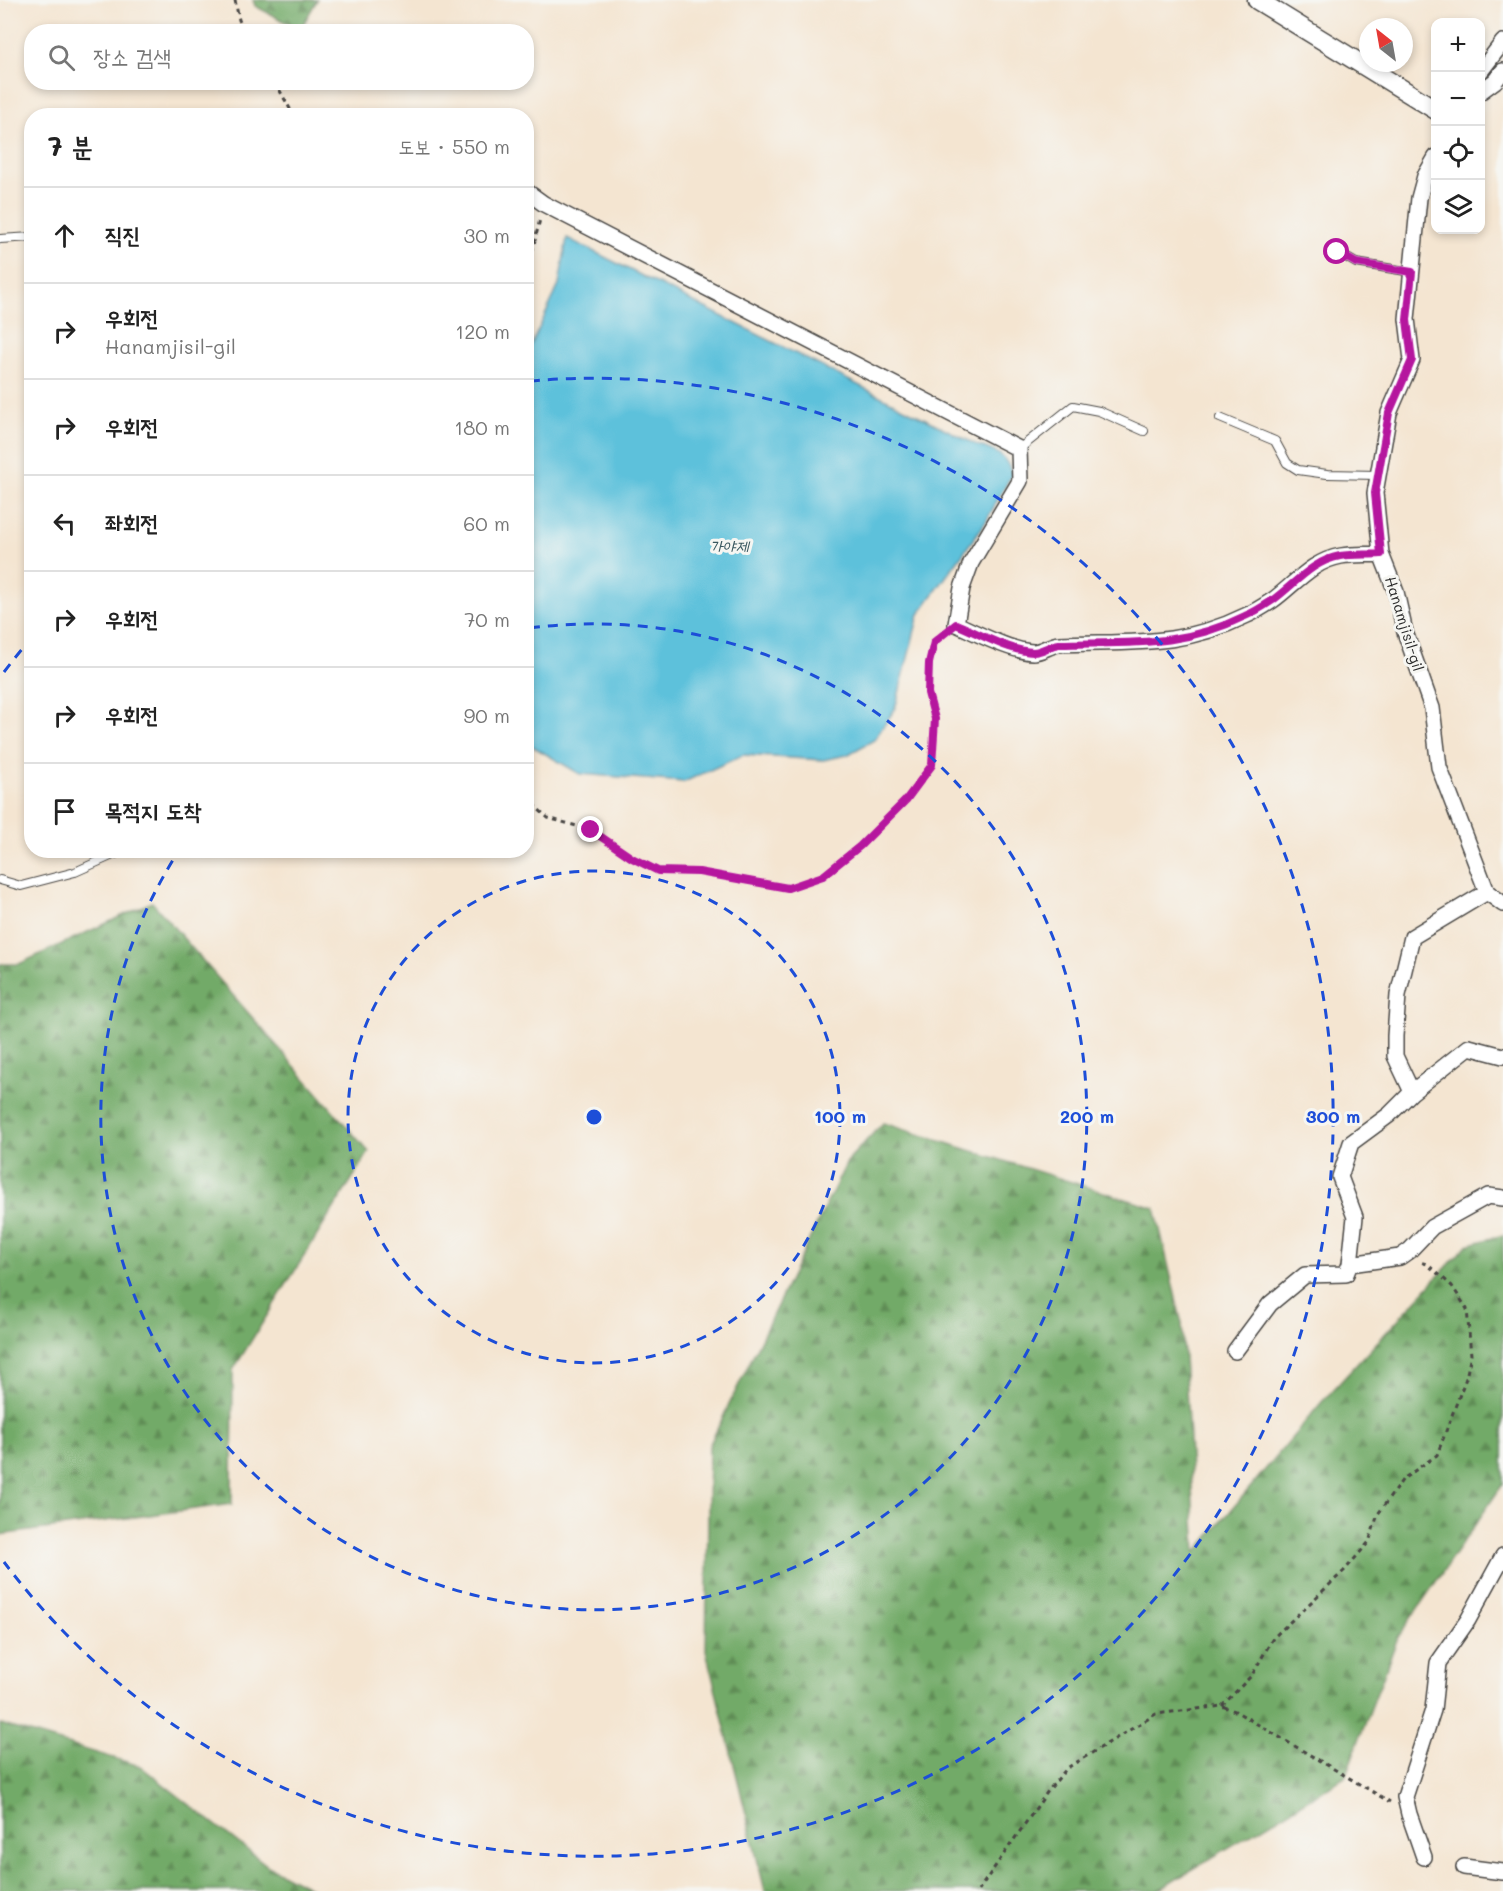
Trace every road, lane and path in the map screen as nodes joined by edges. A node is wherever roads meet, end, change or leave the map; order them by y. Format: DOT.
graph roads {
  1 [pos="235,0"];
  2 [pos="1257,0"];
  3 [pos="240,24"];
  4 [pos="1503,42"];
  5 [pos="1485,65"];
  6 [pos="1503,71"];
  7 [pos="1485,88"];
  8 [pos="279,90"];
  9 [pos="1431,107"];
  10 [pos="290,108"];
  11 [pos="1431,166"];
  12 [pos="534,197"];
  13 [pos="544,204"];
  14 [pos="24,238"];
  15 [pos="0,239"];
  16 [pos="534,245"];
  17 [pos="1337,252"];
  18 [pos="1412,272"];
  19 [pos="1220,417"];
  20 [pos="1144,431"];
  21 [pos="1018,449"];
  22 [pos="1378,475"];
  23 [pos="1381,554"];
  24 [pos="956,624"];
  25 [pos="534,805"];
  26 [pos="106,858"];
  27 [pos="0,880"];
  28 [pos="1487,892"];
  29 [pos="1503,904"];
  30 [pos="1503,1056"];
  31 [pos="1412,1092"];
  32 [pos="1503,1198"];
  33 [pos="1400,1257"];
  34 [pos="1350,1264"];
  35 [pos="1234,1351"];
  36 [pos="1503,1556"];
  37 [pos="1222,1706"];
  38 [pos="1409,1814"];
  39 [pos="1424,1857"];
  40 [pos="1464,1867"];
  41 [pos="1503,1872"];
  42 [pos="978,1891"];
  1 -- 3 [label="path"];
  2 -- 9 [label="street"];
  4 -- 5 [label="street"];
  6 -- 7 [label="street"];
  8 -- 10 [label="path"];
  11 -- 18 [label="street, Hanamjisil-gil"];
  12 -- 13 [label="street"];
  13 -- 16 [label="path"];
  13 -- 21 [label="street"];
  14 -- 15 [label="lane"];
  17 -- 18 [label="lane"];
  18 -- 22 [label="street, Hanamjisil-gil"];
  19 -- 22 [label="lane"];
  20 -- 21 [label="lane"];
  21 -- 24 [label="street"];
  22 -- 23 [label="street, Hanamjisil-gil"];
  23 -- 24 [label="street"];
  23 -- 28 [label="street, Hanamjisil-gil"];
  24 -- 25 [label="path"];
  26 -- 27 [label="lane"];
  28 -- 29 [label="street"];
  28 -- 31 [label="street"];
  30 -- 31 [label="street"];
  31 -- 34 [label="street"];
  32 -- 33 [label="street"];
  33 -- 34 [label="street"];
  33 -- 37 [label="path"];
  34 -- 35 [label="street"];
  36 -- 38 [label="street"];
  37 -- 38 [label="path"];
  37 -- 42 [label="path"];
  38 -- 39 [label="street"];
  40 -- 41 [label="street"];
}
